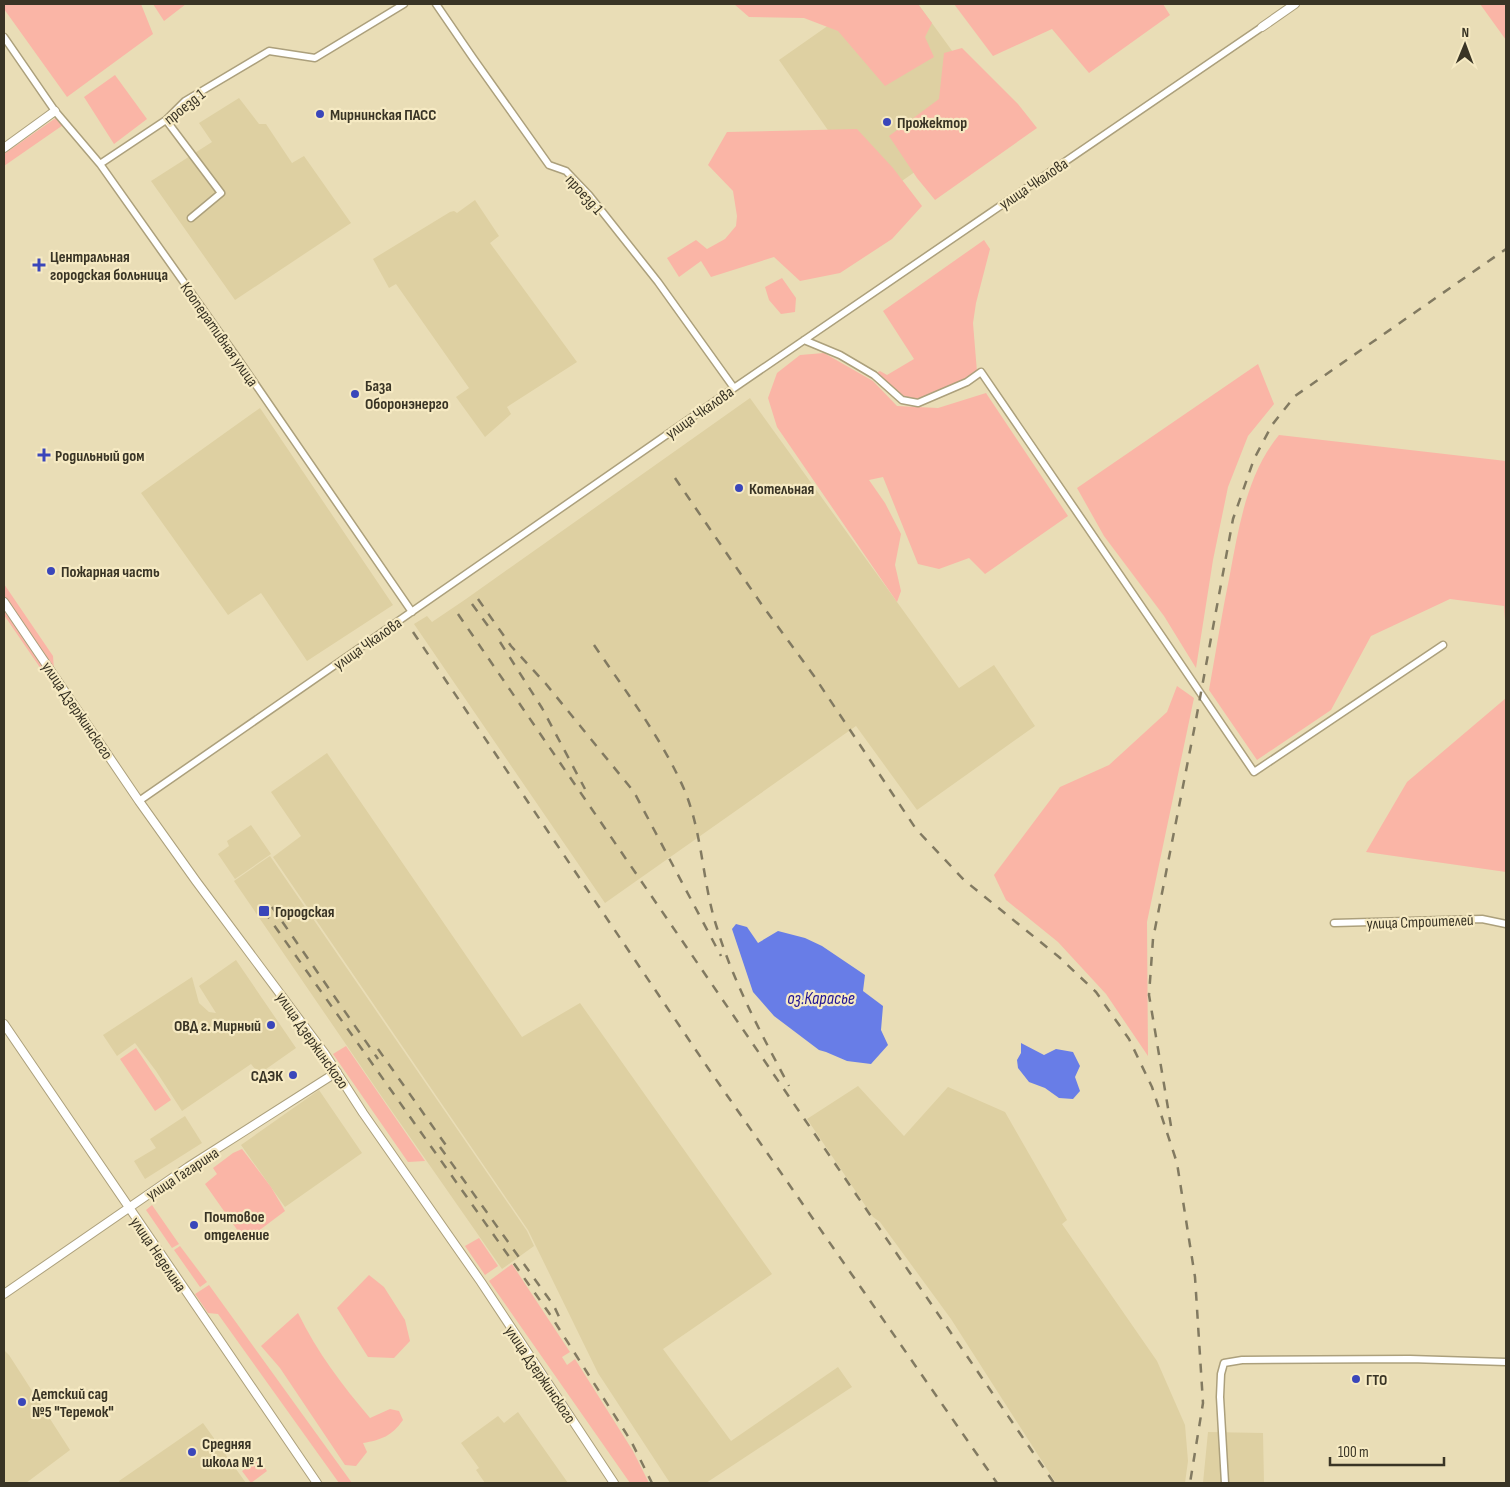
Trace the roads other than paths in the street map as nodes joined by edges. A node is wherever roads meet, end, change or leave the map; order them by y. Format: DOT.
graph roads {
  1 [pos="404,4"];
  2 [pos="436,4"];
  3 [pos="1295,4"];
  4 [pos="1262,27"];
  5 [pos="4,37"];
  6 [pos="55,112"];
  7 [pos="166,120"];
  8 [pos="4,148"];
  9 [pos="100,164"];
  10 [pos="191,218"];
  11 [pos="804,340"];
  12 [pos="734,388"];
  13 [pos="4,602"];
  14 [pos="412,612"];
  15 [pos="1443,645"];
  16 [pos="139,801"];
  17 [pos="1334,923"];
  18 [pos="1506,924"];
  19 [pos="4,1024"];
  20 [pos="337,1072"];
  21 [pos="128,1208"];
  22 [pos="4,1294"];
  23 [pos="1506,1362"];
  24 [pos="317,1483"];
  25 [pos="614,1483"];
  26 [pos="1225,1483"];
  1 -- 7 [label="street, проезд 1"];
  2 -- 12 [label="street, проезд 1"];
  3 -- 4 [label="street"];
  4 -- 11 [label="street, улица Чкалова"];
  5 -- 6 [label="street, Кооперативная улица"];
  6 -- 8 [label="street"];
  6 -- 9 [label="street, Кооперативная улица"];
  7 -- 9 [label="street, проезд 1"];
  7 -- 10 [label="street"];
  9 -- 14 [label="street, Кооперативная улица"];
  11 -- 12 [label="street, улица Чкалова"];
  11 -- 15 [label="street"];
  12 -- 14 [label="street, улица Чкалова"];
  13 -- 16 [label="street, улица Дзержинского"];
  14 -- 16 [label="street, улица Чкалова"];
  16 -- 20 [label="street, улица Дзержинского"];
  17 -- 18 [label="street, улица Строителей"];
  19 -- 21 [label="street, улица Неделина"];
  20 -- 21 [label="street, улица Гагарина"];
  20 -- 25 [label="street, улица Дзержинского"];
  21 -- 22 [label="street, улица Гагарина"];
  21 -- 24 [label="street, улица Неделина"];
  23 -- 26 [label="street"];
}
